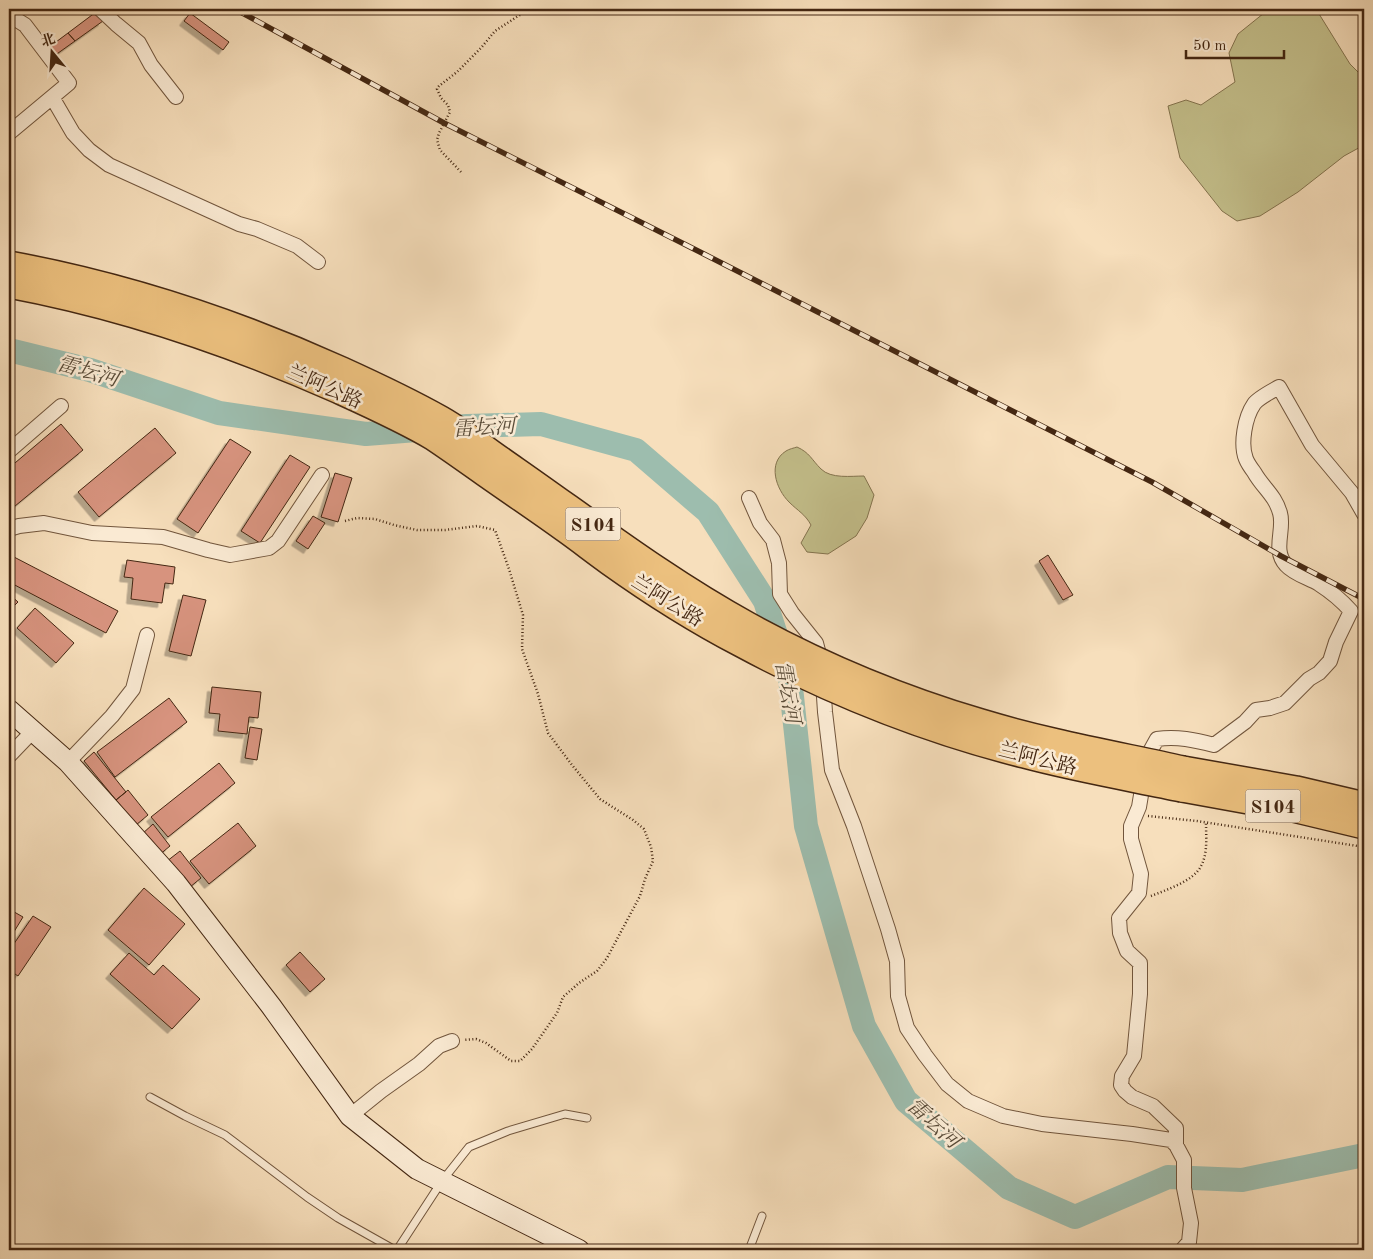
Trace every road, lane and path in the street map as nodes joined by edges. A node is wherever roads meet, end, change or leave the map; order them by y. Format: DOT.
graph roads {
  1 [pos="100,9"];
  2 [pos="529,9"];
  3 [pos="9,15"];
  4 [pos="52,97"];
  5 [pos="176,97"];
  6 [pos="9,133"];
  7 [pos="462,172"];
  8 [pos="318,262"];
  9 [pos="9,264"];
  10 [pos="9,285"];
  11 [pos="61,406"];
  12 [pos="9,451"];
  13 [pos="322,475"];
  14 [pos="749,498"];
  15 [pos="1364,514"];
  16 [pos="345,521"];
  17 [pos="9,529"];
  18 [pos="147,636"];
  19 [pos="9,710"];
  20 [pos="33,731"];
  21 [pos="9,756"];
  22 [pos="68,762"];
  23 [pos="1182,779"];
  24 [pos="1364,805"];
  25 [pos="1136,814"];
  26 [pos="1206,823"];
  27 [pos="1364,826"];
  28 [pos="1364,847"];
  29 [pos="1139,893"];
  30 [pos="452,1041"];
  31 [pos="150,1097"];
  32 [pos="350,1116"];
  33 [pos="586,1118"];
  34 [pos="1176,1145"];
  35 [pos="442,1181"];
  36 [pos="762,1216"];
  37 [pos="396,1250"];
  38 [pos="579,1250"];
  39 [pos="749,1250"];
  40 [pos="1182,1250"];
  1 -- 5 [label="street"];
  2 -- 7 [label="path"];
  3 -- 4 [label="street"];
  4 -- 6 [label="street"];
  4 -- 8 [label="street"];
  9 -- 23 [label="highway, 兰阿公路 / S104, bridge"];
  10 -- 23 [label="highway, 兰阿公路 / S104, bridge"];
  11 -- 12 [label="street"];
  13 -- 17 [label="street"];
  14 -- 34 [label="street"];
  15 -- 25 [label="street"];
  16 -- 30 [label="path"];
  18 -- 22 [label="street"];
  19 -- 20 [label="street"];
  20 -- 21 [label="street"];
  20 -- 22 [label="street"];
  22 -- 32 [label="street"];
  23 -- 24 [label="highway, 兰阿公路 / S104"];
  23 -- 27 [label="highway, 兰阿公路 / S104"];
  25 -- 26 [label="path"];
  25 -- 29 [label="street"];
  26 -- 28 [label="path"];
  26 -- 29 [label="path"];
  29 -- 34 [label="street"];
  30 -- 32 [label="street"];
  31 -- 37 [label="lane"];
  32 -- 35 [label="street"];
  33 -- 35 [label="lane"];
  34 -- 40 [label="street"];
  35 -- 37 [label="lane"];
  35 -- 38 [label="street"];
  36 -- 39 [label="lane"];
}
